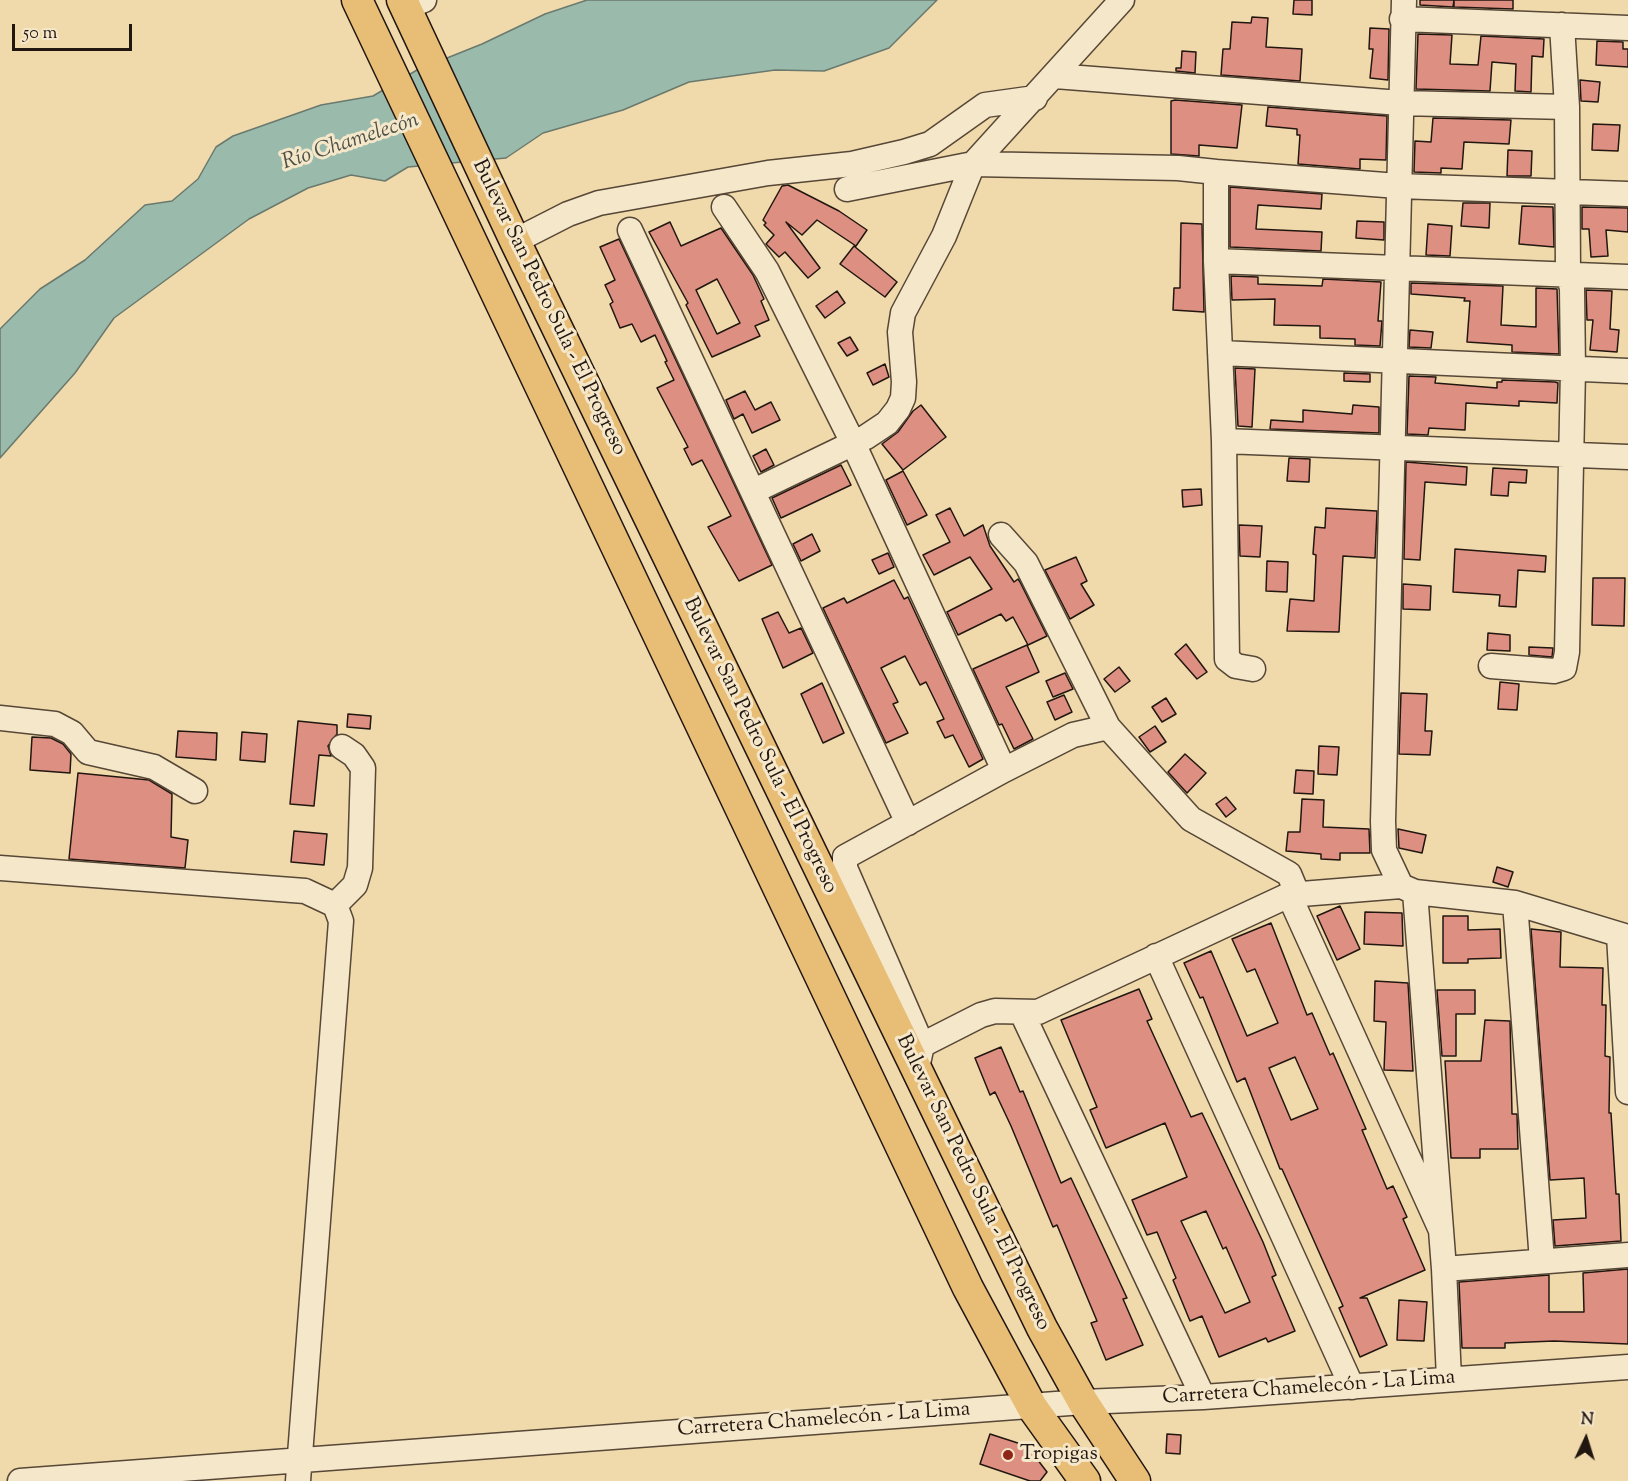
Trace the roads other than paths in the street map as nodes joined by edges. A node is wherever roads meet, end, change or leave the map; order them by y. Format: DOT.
graph roads {
  1 [pos="357,0"];
  2 [pos="1122,0"];
  3 [pos="411,9"];
  4 [pos="1403,9"];
  5 [pos="1562,25"];
  6 [pos="1628,28"];
  7 [pos="1055,76"];
  8 [pos="1035,98"];
  9 [pos="1400,103"];
  10 [pos="1567,107"];
  11 [pos="973,164"];
  12 [pos="1216,172"];
  13 [pos="1398,186"];
  14 [pos="847,189"];
  15 [pos="1567,194"];
  16 [pos="1628,194"];
  17 [pos="724,207"];
  18 [pos="510,230"];
  19 [pos="630,230"];
  20 [pos="1216,261"];
  21 [pos="1395,269"];
  22 [pos="1568,274"];
  23 [pos="1628,277"];
  24 [pos="1220,353"];
  25 [pos="1393,360"];
  26 [pos="1573,370"];
  27 [pos="1628,371"];
  28 [pos="1224,441"];
  29 [pos="853,443"];
  30 [pos="1391,447"];
  31 [pos="1570,455"];
  32 [pos="1628,457"];
  33 [pos="754,491"];
  34 [pos="1001,535"];
  35 [pos="1491,666"];
  36 [pos="1253,669"];
  37 [pos="0,718"];
  38 [pos="1108,727"];
  39 [pos="342,747"];
  40 [pos="1004,770"];
  41 [pos="195,790"];
  42 [pos="908,823"];
  43 [pos="0,868"];
  44 [pos="1408,889"];
  45 [pos="1289,896"];
  46 [pos="1515,903"];
  47 [pos="335,905"];
  48 [pos="1623,936"];
  49 [pos="1156,956"];
  50 [pos="1022,1013"];
  51 [pos="919,1058"];
  52 [pos="1627,1060"];
  53 [pos="1628,1092"];
  54 [pos="1440,1228"];
  55 [pos="1628,1256"];
  56 [pos="1542,1261"];
  57 [pos="1444,1269"];
  58 [pos="1628,1367"];
  59 [pos="1449,1379"];
  60 [pos="1352,1387"];
  61 [pos="1203,1397"];
  62 [pos="1083,1402"];
  63 [pos="1032,1407"];
  64 [pos="299,1470"];
  65 [pos="20,1481"];
  66 [pos="1085,1481"];
  67 [pos="1135,1481"];
  1 -- 63 [label="main road, Bulevar San Pedro Sula - El Progreso"];
  2 -- 7 [label="street"];
  3 -- 18 [label="main road, Bulevar San Pedro Sula - El Progreso"];
  4 -- 5 [label="street"];
  4 -- 9 [label="street"];
  5 -- 6 [label="street"];
  5 -- 10 [label="street"];
  7 -- 8 [label="street"];
  7 -- 9 [label="street"];
  8 -- 11 [label="street"];
  8 -- 18 [label="street"];
  9 -- 10 [label="street"];
  9 -- 13 [label="street"];
  10 -- 15 [label="street"];
  11 -- 12 [label="street"];
  11 -- 14 [label="street"];
  11 -- 29 [label="street"];
  12 -- 13 [label="street"];
  12 -- 20 [label="street"];
  13 -- 15 [label="street"];
  13 -- 21 [label="street"];
  15 -- 16 [label="street"];
  15 -- 22 [label="street"];
  17 -- 29 [label="street"];
  18 -- 51 [label="main road, Bulevar San Pedro Sula - El Progreso"];
  19 -- 33 [label="street"];
  20 -- 21 [label="street"];
  20 -- 24 [label="street"];
  21 -- 22 [label="street"];
  21 -- 25 [label="street"];
  22 -- 23 [label="street"];
  22 -- 26 [label="street"];
  24 -- 25 [label="street"];
  24 -- 28 [label="street"];
  25 -- 26 [label="street"];
  25 -- 30 [label="street"];
  26 -- 27 [label="street"];
  26 -- 31 [label="street"];
  28 -- 30 [label="street"];
  28 -- 36 [label="street"];
  29 -- 33 [label="street"];
  29 -- 40 [label="street"];
  30 -- 31 [label="street"];
  30 -- 44 [label="street"];
  31 -- 32 [label="street"];
  31 -- 35 [label="street"];
  33 -- 42 [label="street"];
  34 -- 38 [label="street"];
  37 -- 41 [label="street"];
  38 -- 40 [label="street"];
  38 -- 45 [label="street"];
  39 -- 47 [label="street"];
  40 -- 42 [label="street"];
  42 -- 51 [label="street"];
  43 -- 47 [label="street"];
  44 -- 45 [label="street"];
  44 -- 46 [label="street"];
  44 -- 54 [label="street"];
  45 -- 49 [label="street"];
  45 -- 54 [label="street"];
  46 -- 48 [label="street"];
  46 -- 56 [label="street"];
  47 -- 64 [label="street"];
  48 -- 52 [label="street"];
  49 -- 50 [label="street"];
  49 -- 60 [label="street"];
  50 -- 51 [label="street"];
  50 -- 61 [label="street"];
  51 -- 62 [label="main road, Bulevar San Pedro Sula - El Progreso"];
  52 -- 53 [label="street"];
  54 -- 57 [label="street"];
  55 -- 56 [label="street"];
  56 -- 57 [label="street"];
  57 -- 59 [label="street"];
  58 -- 59 [label="street, Carretera Chamelecón - La Lima"];
  59 -- 60 [label="street, Carretera Chamelecón - La Lima"];
  60 -- 61 [label="street, Carretera Chamelecón - La Lima"];
  61 -- 62 [label="street, Carretera Chamelecón - La Lima"];
  62 -- 63 [label="street, Carretera Chamelecón - La Lima"];
  62 -- 67 [label="main road, Bulevar San Pedro Sula - El Progreso"];
  63 -- 64 [label="street, Carretera Chamelecón - La Lima"];
  63 -- 66 [label="main road, Bulevar San Pedro Sula - El Progreso"];
  64 -- 65 [label="street, Carretera Chamelecón - La Lima"];
}
